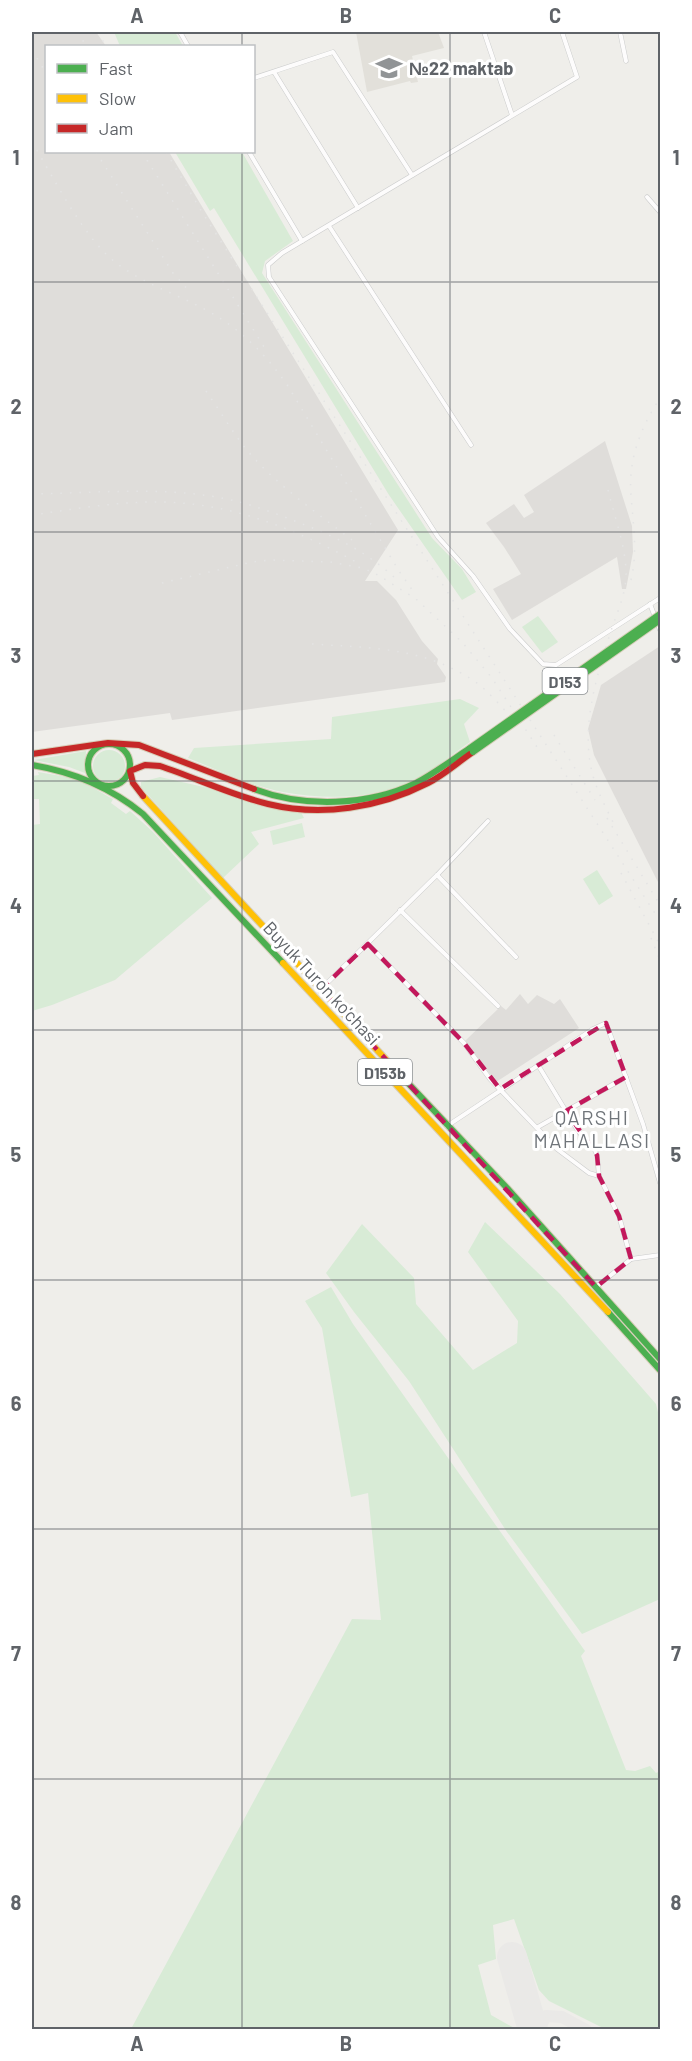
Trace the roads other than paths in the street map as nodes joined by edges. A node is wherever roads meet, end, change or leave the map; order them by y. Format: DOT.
graph roads {
  1 [pos="484,32"];
  2 [pos="562,32"];
  3 [pos="620,32"];
  4 [pos="626,61"];
  5 [pos="274,72"];
  6 [pos="255,78"];
  7 [pos="512,116"];
  8 [pos="250,153"];
  9 [pos="412,175"];
  10 [pos="647,197"];
  11 [pos="358,208"];
  12 [pos="660,212"];
  13 [pos="329,226"];
  14 [pos="302,241"];
  15 [pos="471,445"];
  16 [pos="660,598"];
  17 [pos="650,604"];
  18 [pos="660,614"];
  19 [pos="660,620"];
  20 [pos="660,630"];
  21 [pos="108,743"];
  22 [pos="471,750"];
  23 [pos="32,754"];
  24 [pos="32,765"];
  25 [pos="130,771"];
  26 [pos="100,784"];
  27 [pos="488,821"];
  28 [pos="437,875"];
  29 [pos="400,910"];
  30 [pos="368,944"];
  31 [pos="516,957"];
  32 [pos="321,989"];
  33 [pos="498,1006"];
  34 [pos="538,1065"];
  35 [pos="626,1077"];
  36 [pos="500,1089"];
  37 [pos="566,1111"];
  38 [pos="447,1126"];
  39 [pos="538,1128"];
  40 [pos="660,1156"];
  41 [pos="653,1158"];
  42 [pos="599,1176"];
  43 [pos="660,1184"];
  44 [pos="660,1255"];
  45 [pos="631,1259"];
  46 [pos="596,1287"];
  47 [pos="660,1359"];
  48 [pos="660,1370"];
  1 -- 7 [label="street"];
  2 -- 7 [label="street"];
  3 -- 4 [label="street"];
  5 -- 6 [label="street"];
  5 -- 9 [label="street"];
  5 -- 11 [label="street"];
  7 -- 9 [label="street"];
  8 -- 14 [label="street"];
  9 -- 11 [label="street"];
  10 -- 12 [label="street"];
  11 -- 13 [label="street"];
  13 -- 14 [label="street"];
  13 -- 15 [label="street"];
  14 -- 17 [label="street"];
  16 -- 17 [label="street"];
  17 -- 20 [label="street"];
  18 -- 22 [label="main road, D153, bridge"];
  19 -- 22 [label="main road, D153, bridge"];
  21 -- 22 [label="main road, D153"];
  21 -- 23 [label="main road, D153"];
  21 -- 25 [label="main road"];
  21 -- 26 [label="main road"];
  22 -- 25 [label="main road, D153"];
  24 -- 26 [label="main road, Buyuk Turon ko'chasi"];
  25 -- 26 [label="main road, D153"];
  25 -- 32 [label="main road, Buyuk Turon ko'chasi / D153b"];
  26 -- 48 [label="main road, Buyuk Turon ko'chasi / D153b"];
  27 -- 28 [label="street"];
  28 -- 29 [label="street"];
  28 -- 31 [label="street"];
  29 -- 30 [label="street"];
  29 -- 33 [label="street"];
  30 -- 32 [label="street"];
  30 -- 36 [label="street"];
  32 -- 38 [label="main road, Buyuk Turon ko'chasi / D153b"];
  34 -- 35 [label="street"];
  34 -- 36 [label="street"];
  34 -- 37 [label="street"];
  35 -- 37 [label="street"];
  35 -- 41 [label="street"];
  36 -- 38 [label="street"];
  36 -- 39 [label="street"];
  37 -- 39 [label="street"];
  37 -- 42 [label="street"];
  38 -- 46 [label="main road, Buyuk Turon ko'chasi / D153b"];
  39 -- 42 [label="street"];
  40 -- 41 [label="street"];
  41 -- 43 [label="street"];
  42 -- 45 [label="street"];
  44 -- 45 [label="street"];
  45 -- 46 [label="street"];
  46 -- 47 [label="main road, Buyuk Turon ko'chasi / D153b"];
}
